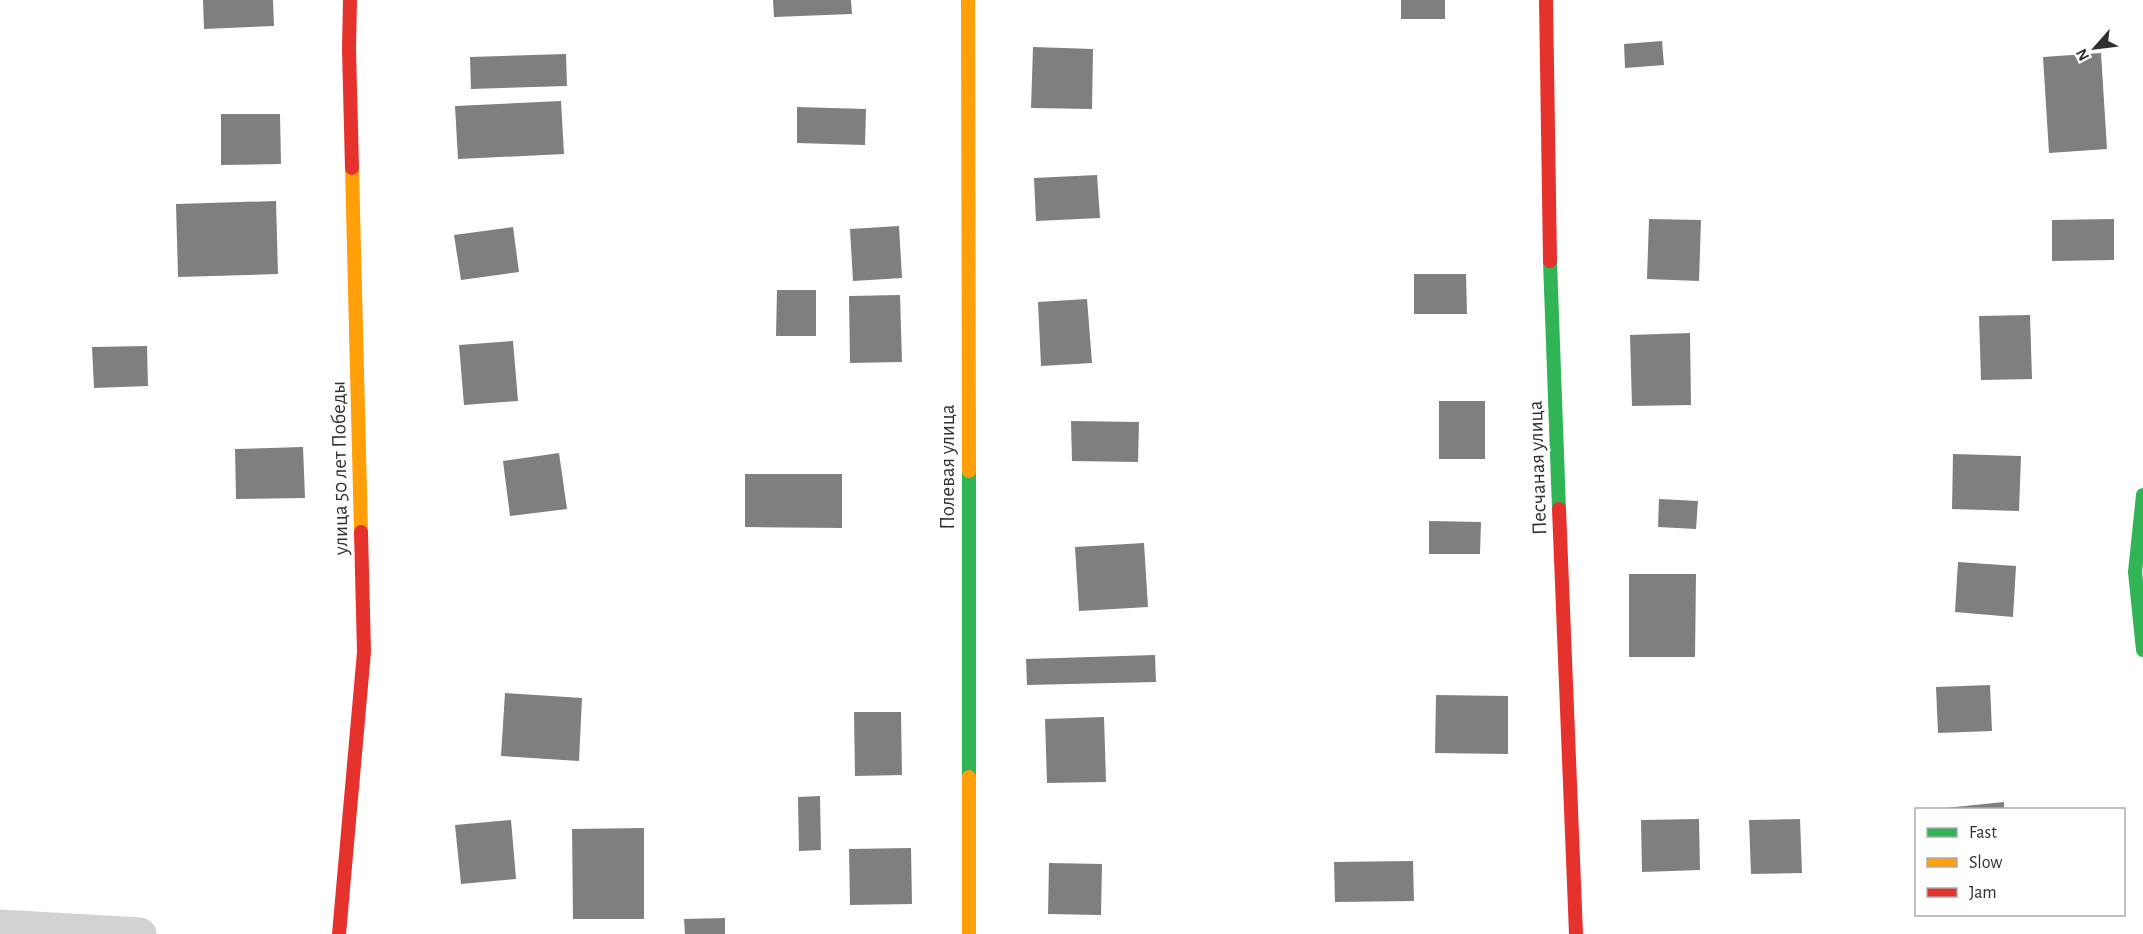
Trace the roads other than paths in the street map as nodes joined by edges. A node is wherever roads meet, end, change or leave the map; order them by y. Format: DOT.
graph roads {
  1 [pos="350,0"];
  2 [pos="968,0"];
  3 [pos="1546,0"];
  4 [pos="2143,495"];
  5 [pos="2143,650"];
  6 [pos="0,926"];
  7 [pos="140,934"];
  8 [pos="339,934"];
  9 [pos="969,934"];
  10 [pos="1576,934"];
  1 -- 8 [label="street, улица 50 лет Победы"];
  2 -- 9 [label="street, Полевая улица"];
  3 -- 10 [label="street, Песчаная улица"];
  4 -- 5 [label="street"];
  6 -- 7 [label="street"];
}
